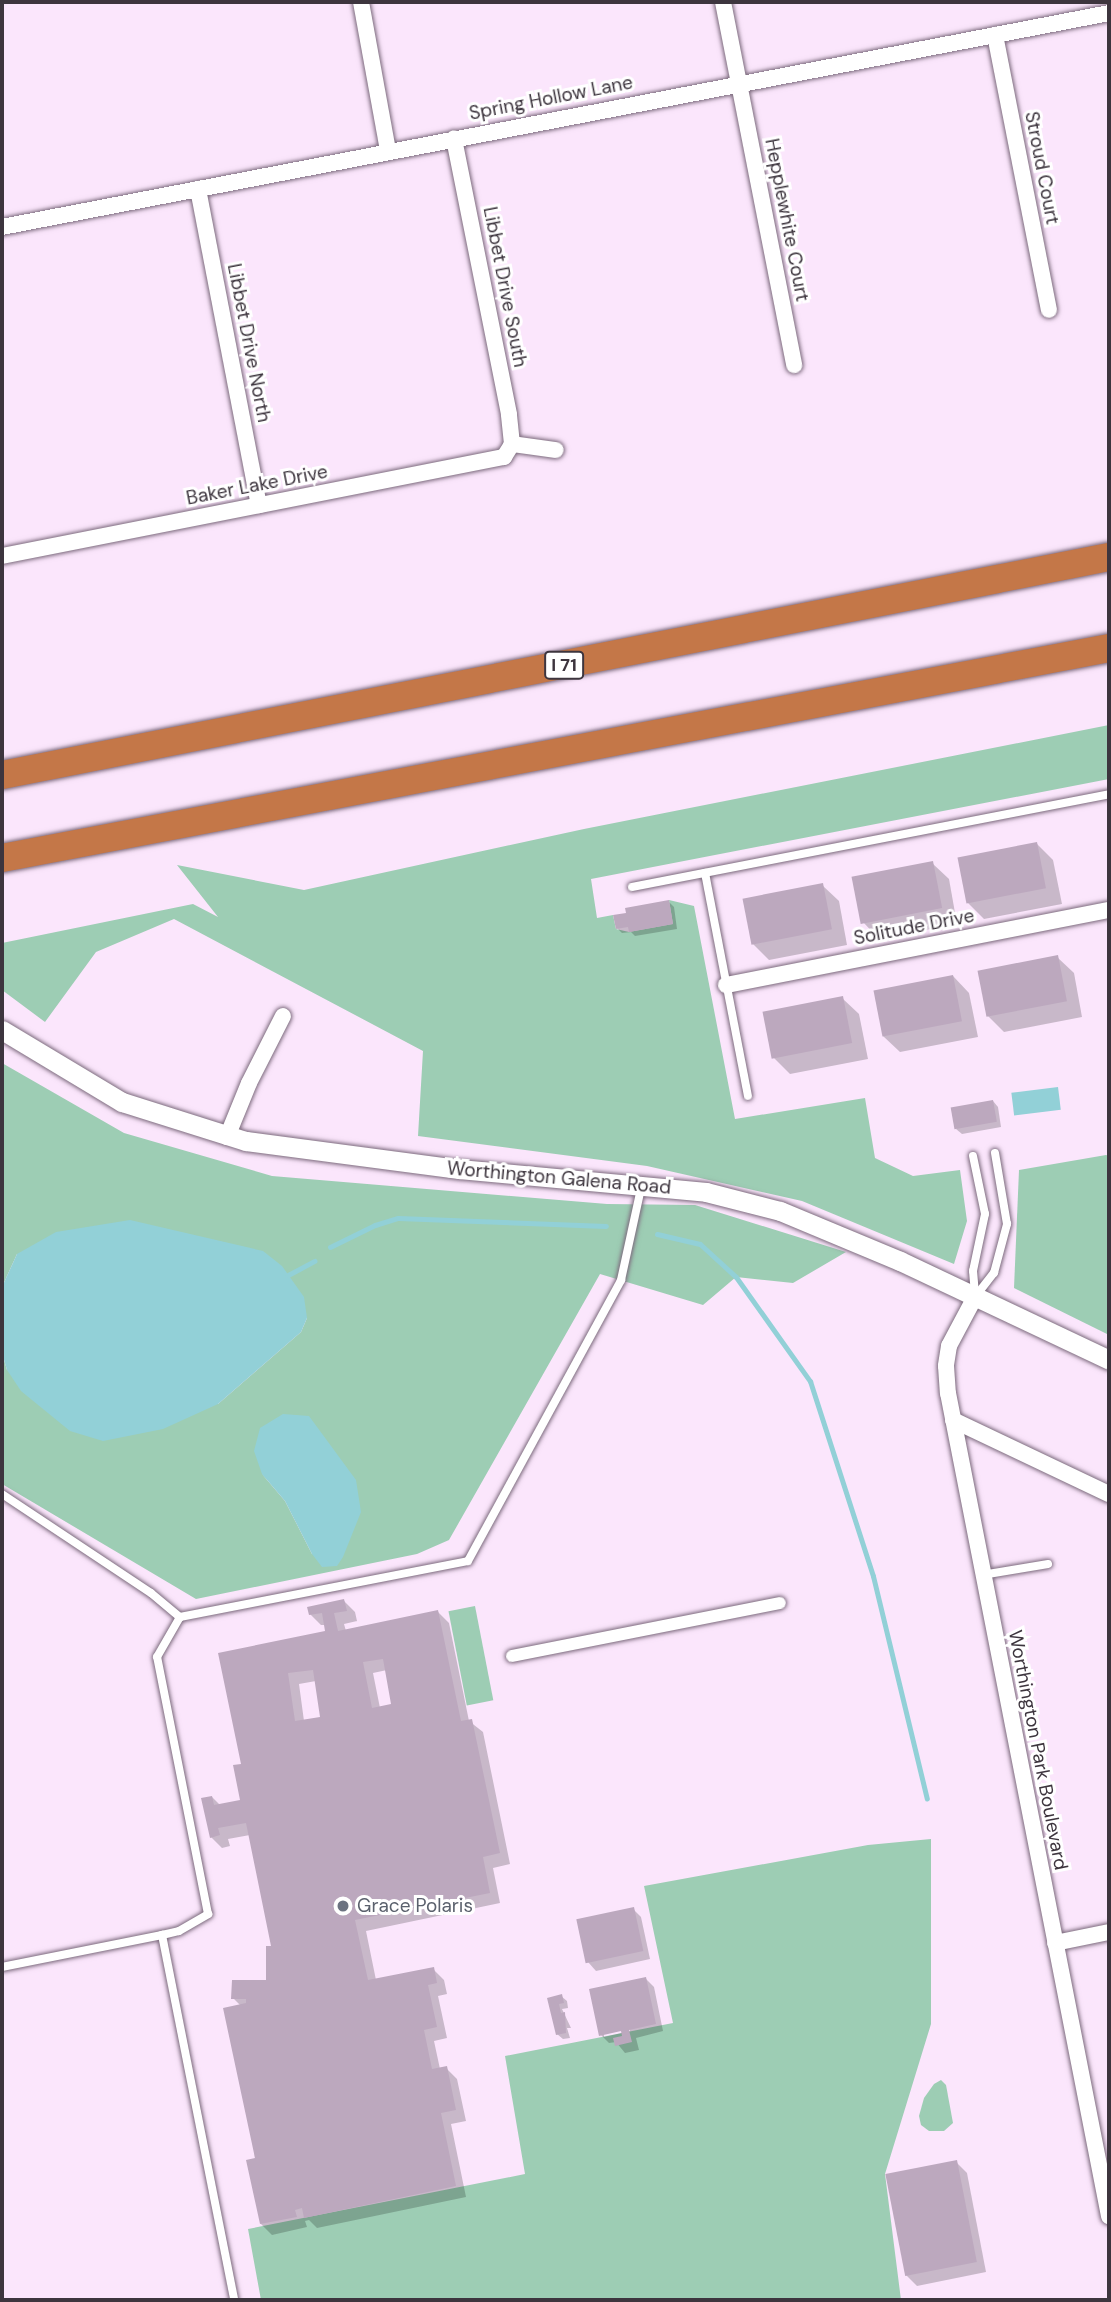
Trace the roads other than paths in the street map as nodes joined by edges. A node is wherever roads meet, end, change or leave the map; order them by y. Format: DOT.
graph roads {
  1 [pos="361,2"];
  2 [pos="723,2"];
  3 [pos="1109,13"];
  4 [pos="995,35"];
  5 [pos="739,83"];
  6 [pos="454,138"];
  7 [pos="388,151"];
  8 [pos="198,189"];
  9 [pos="2,227"];
  10 [pos="1049,310"];
  11 [pos="794,365"];
  12 [pos="512,444"];
  13 [pos="556,450"];
  14 [pos="259,505"];
  15 [pos="2,556"];
  16 [pos="1109,557"];
  17 [pos="1109,648"];
  18 [pos="7,774"];
  19 [pos="1109,794"];
  20 [pos="2,858"];
  21 [pos="705,873"];
  22 [pos="632,887"];
  23 [pos="1109,911"];
  24 [pos="726,985"];
  25 [pos="283,1016"];
  26 [pos="2,1030"];
  27 [pos="748,1096"];
  28 [pos="227,1137"];
  29 [pos="995,1153"];
  30 [pos="973,1156"];
  31 [pos="642,1185"];
  32 [pos="975,1297"];
  33 [pos="1109,1360"];
  34 [pos="953,1420"];
  35 [pos="2,1494"];
  36 [pos="1109,1494"];
  37 [pos="1048,1564"];
  38 [pos="982,1575"];
  39 [pos="780,1603"];
  40 [pos="180,1617"];
  41 [pos="512,1656"];
  42 [pos="1109,1932"];
  43 [pos="162,1935"];
  44 [pos="1055,1942"];
  45 [pos="2,1967"];
  46 [pos="1109,2216"];
  47 [pos="234,2300"];
  1 -- 7 [label="street"];
  2 -- 5 [label="street, Hepplewhite Court"];
  3 -- 4 [label="street, Spring Hollow Lane"];
  4 -- 5 [label="street, Spring Hollow Lane"];
  4 -- 10 [label="street, Stroud Court"];
  5 -- 6 [label="street, Spring Hollow Lane"];
  5 -- 11 [label="street, Hepplewhite Court"];
  6 -- 7 [label="street, Spring Hollow Lane"];
  6 -- 12 [label="street, Libbet Drive South"];
  7 -- 8 [label="street, Spring Hollow Lane"];
  8 -- 9 [label="street, Spring Hollow Lane"];
  8 -- 14 [label="street, Libbet Drive North"];
  12 -- 13 [label="street"];
  12 -- 14 [label="street, Baker Lake Drive"];
  14 -- 15 [label="street, Baker Lake Drive"];
  16 -- 18 [label="highway, I 71"];
  17 -- 20 [label="highway"];
  19 -- 21 [label="lane"];
  21 -- 22 [label="lane"];
  21 -- 24 [label="lane"];
  23 -- 24 [label="street, Solitude Drive"];
  24 -- 27 [label="lane"];
  25 -- 28 [label="street"];
  26 -- 28 [label="street, Worthington Galena Road"];
  28 -- 31 [label="street, Worthington Galena Road"];
  29 -- 32 [label="lane"];
  30 -- 32 [label="lane"];
  31 -- 32 [label="street, Worthington Galena Road"];
  31 -- 40 [label="lane"];
  32 -- 33 [label="street, Worthington Galena Road"];
  32 -- 34 [label="street, Worthington Park Boulevard"];
  34 -- 36 [label="street"];
  34 -- 38 [label="street, Worthington Park Boulevard"];
  35 -- 40 [label="lane"];
  37 -- 38 [label="lane"];
  38 -- 44 [label="street, Worthington Park Boulevard"];
  39 -- 41 [label="street"];
  40 -- 43 [label="lane"];
  42 -- 44 [label="street"];
  43 -- 45 [label="lane"];
  43 -- 47 [label="lane"];
  44 -- 46 [label="street, Worthington Park Boulevard"];
}
